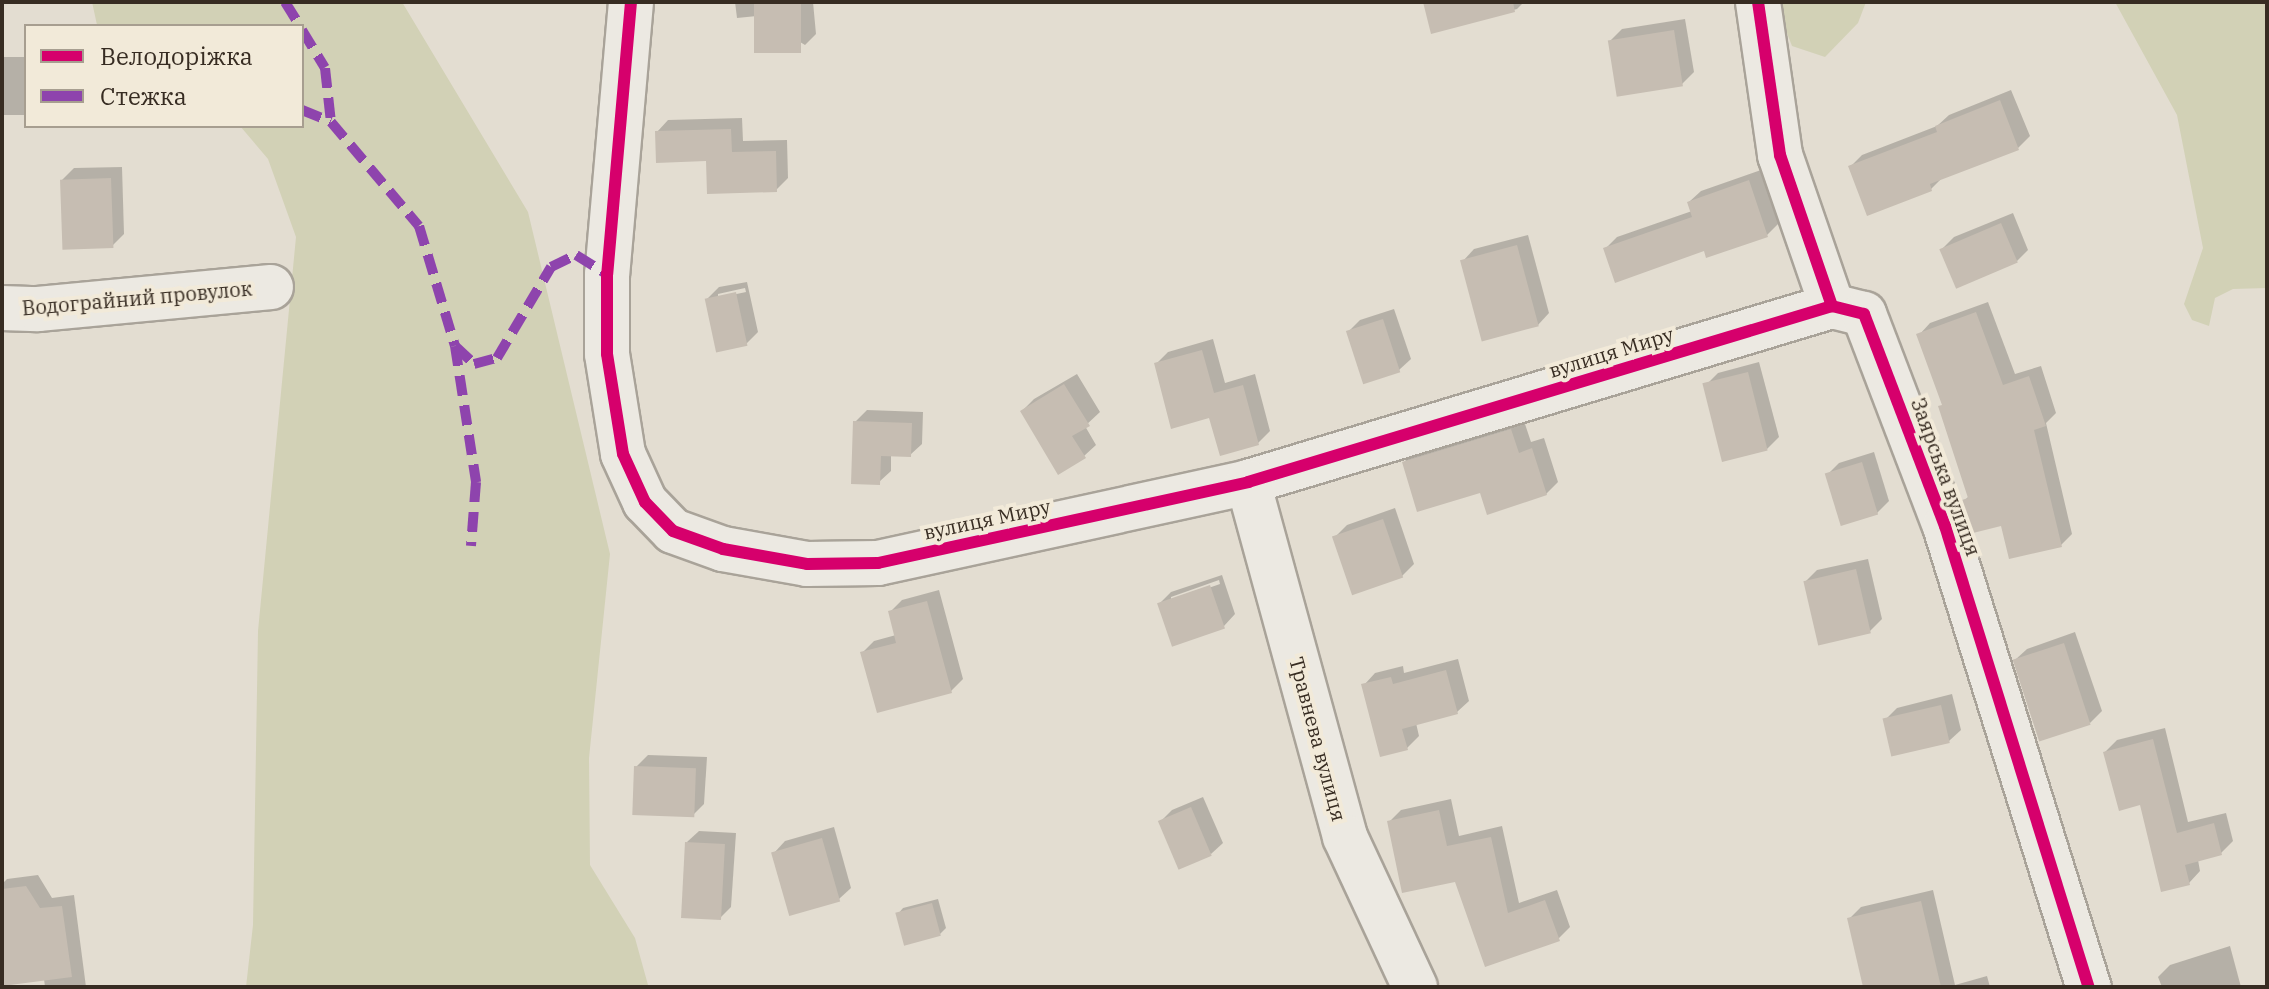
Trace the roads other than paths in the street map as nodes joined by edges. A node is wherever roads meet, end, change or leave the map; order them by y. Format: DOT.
graph roads {
  1 [pos="631,2"];
  2 [pos="1758,2"];
  3 [pos="271,287"];
  4 [pos="1832,306"];
  5 [pos="2,308"];
  6 [pos="1248,482"];
  7 [pos="1415,987"];
  8 [pos="2089,987"];
  1 -- 6 [label="street, вулиця Миру"];
  2 -- 4 [label="street"];
  3 -- 5 [label="street, Водограйний провулок"];
  4 -- 6 [label="street, вулиця Миру"];
  4 -- 8 [label="street, Заярська вулиця"];
  6 -- 7 [label="street, Травнева вулиця"];
}
